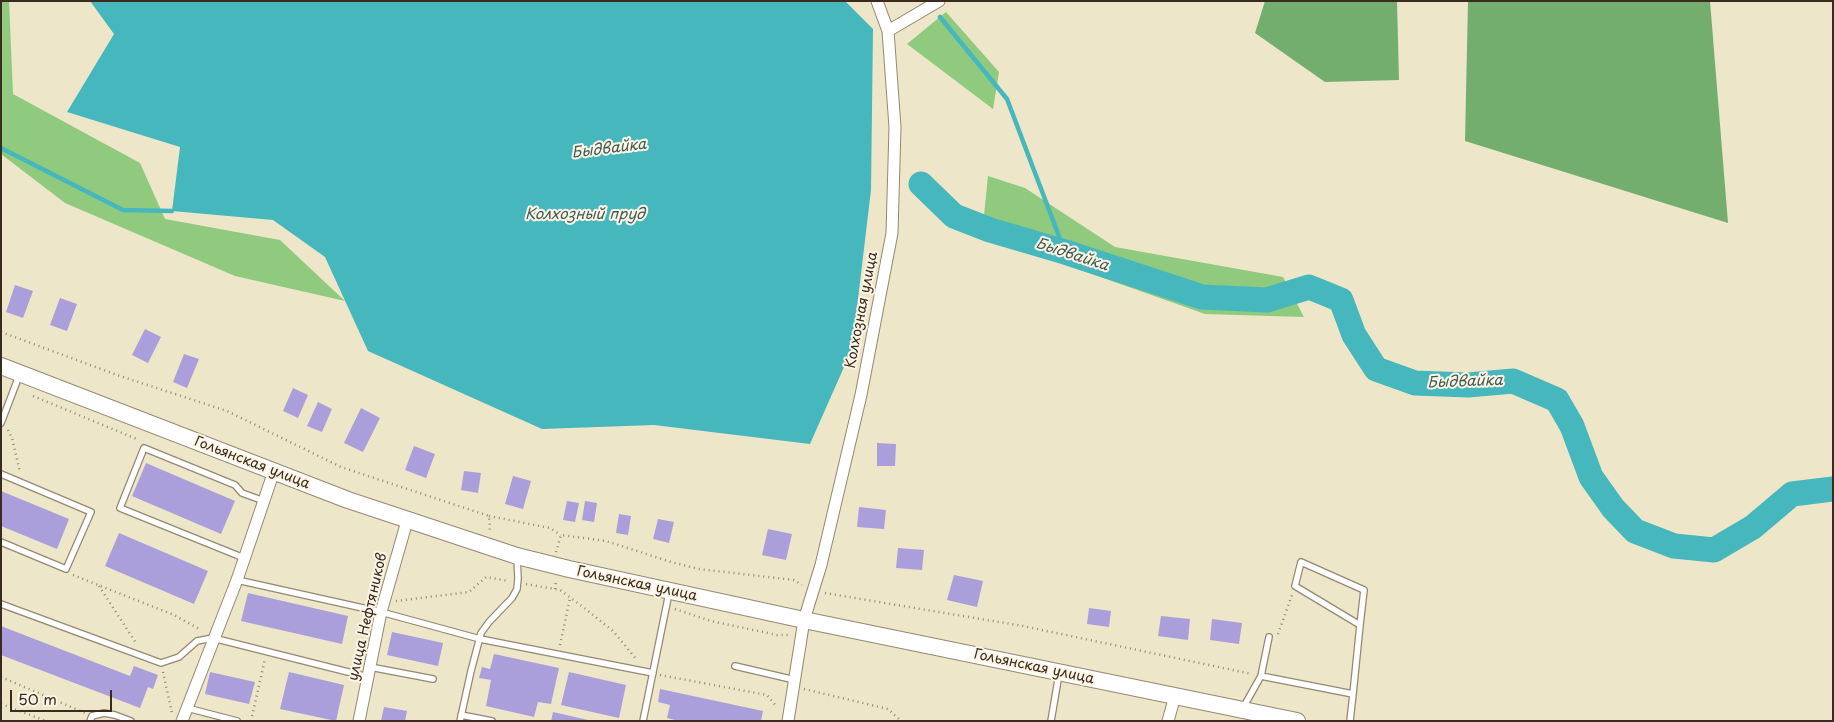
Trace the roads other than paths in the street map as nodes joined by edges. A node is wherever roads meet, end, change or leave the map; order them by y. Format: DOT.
graph roads {
  1 [pos="877,1"];
  2 [pos="939,1"];
  3 [pos="888,31"];
  4 [pos="1,366"];
  5 [pos="17,381"];
  6 [pos="2,421"];
  7 [pos="274,471"];
  8 [pos="1,474"];
  9 [pos="264,501"];
  10 [pos="407,521"];
  11 [pos="1,542"];
  12 [pos="517,556"];
  13 [pos="244,558"];
  14 [pos="237,580"];
  15 [pos="668,598"];
  16 [pos="1,604"];
  17 [pos="383,608"];
  18 [pos="1360,626"];
  19 [pos="803,628"];
  20 [pos="1269,637"];
  21 [pos="213,638"];
  22 [pos="480,639"];
  23 [pos="735,666"];
  24 [pos="369,672"];
  25 [pos="1059,672"];
  26 [pos="653,673"];
  27 [pos="1261,676"];
  28 [pos="433,678"];
  29 [pos="794,683"];
  30 [pos="1353,694"];
  31 [pos="1175,696"];
  32 [pos="187,708"];
  33 [pos="1242,710"];
  34 [pos="91,718"];
  35 [pos="460,718"];
  36 [pos="130,721"];
  37 [pos="182,721"];
  38 [pos="237,721"];
  39 [pos="360,721"];
  40 [pos="492,721"];
  41 [pos="643,721"];
  42 [pos="788,721"];
  43 [pos="1051,721"];
  44 [pos="1168,721"];
  45 [pos="1297,721"];
  46 [pos="1350,721"];
  1 -- 3 [label="street, Колхозная улица"];
  2 -- 3 [label="street"];
  3 -- 19 [label="street, Колхозная улица"];
  4 -- 5 [label="main road, Гольянская улица"];
  5 -- 6 [label="lane"];
  5 -- 7 [label="main road, Гольянская улица"];
  7 -- 9 [label="street"];
  7 -- 10 [label="main road, Гольянская улица"];
  8 -- 11 [label="lane"];
  9 -- 13 [label="street"];
  9 -- 13 [label="lane"];
  10 -- 12 [label="main road, Гольянская улица"];
  10 -- 17 [label="street, улица Нефтяников"];
  12 -- 15 [label="main road, Гольянская улица"];
  12 -- 22 [label="lane"];
  13 -- 14 [label="street"];
  14 -- 17 [label="lane"];
  14 -- 21 [label="street"];
  15 -- 19 [label="main road, Гольянская улица"];
  15 -- 26 [label="lane"];
  16 -- 21 [label="lane"];
  17 -- 22 [label="lane"];
  17 -- 24 [label="street, улица Нефтяников"];
  18 -- 18 [label="lane"];
  18 -- 30 [label="lane"];
  19 -- 25 [label="main road, Гольянская улица"];
  19 -- 29 [label="street, Колхозная улица"];
  20 -- 27 [label="lane"];
  21 -- 24 [label="lane"];
  21 -- 32 [label="street"];
  22 -- 26 [label="lane"];
  22 -- 35 [label="lane"];
  23 -- 29 [label="lane"];
  24 -- 28 [label="lane"];
  24 -- 39 [label="street, улица Нефтяников"];
  25 -- 31 [label="main road, Гольянская улица"];
  25 -- 43 [label="lane"];
  26 -- 41 [label="lane"];
  27 -- 30 [label="lane"];
  27 -- 33 [label="lane"];
  29 -- 42 [label="street, Колхозная улица"];
  30 -- 46 [label="lane"];
  31 -- 33 [label="main road, Гольянская улица"];
  31 -- 44 [label="street"];
  32 -- 37 [label="street"];
  32 -- 38 [label="lane"];
  33 -- 45 [label="main road, Гольянская улица"];
  34 -- 36 [label="lane"];
  35 -- 40 [label="lane"];
}
